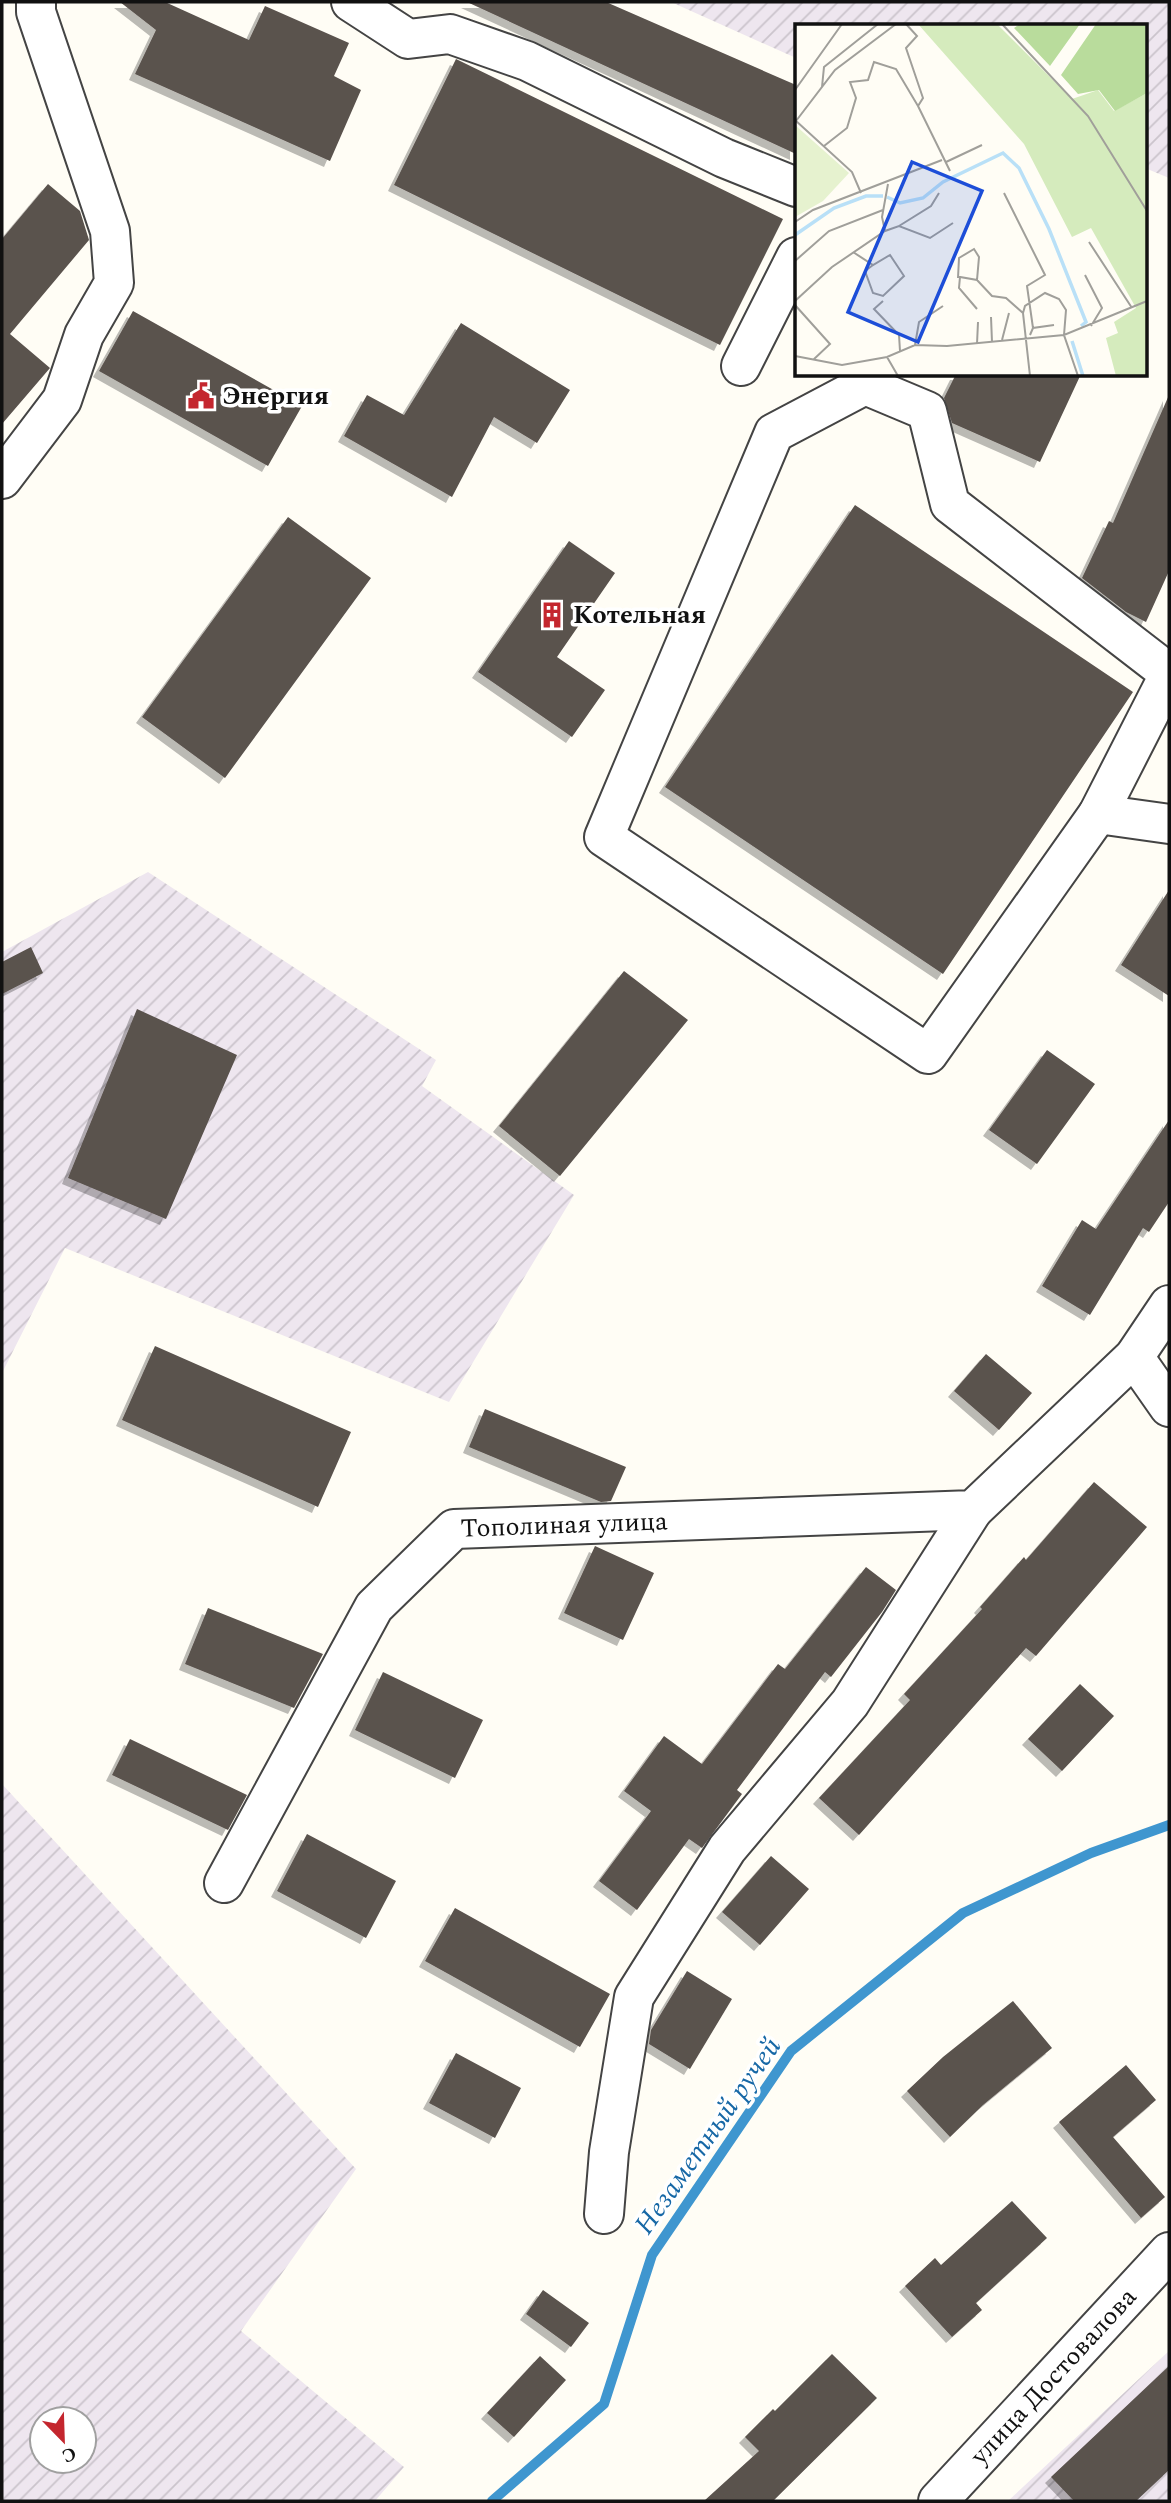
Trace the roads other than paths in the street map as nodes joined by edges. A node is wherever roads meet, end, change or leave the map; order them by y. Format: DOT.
graph roads {
  1 [pos="36,2"];
  2 [pos="351,2"];
  3 [pos="795,187"];
  4 [pos="795,259"];
  5 [pos="741,366"];
  6 [pos="2,479"];
  7 [pos="1169,674"];
  8 [pos="1098,814"];
  9 [pos="1169,824"];
  10 [pos="1169,1305"];
  11 [pos="1134,1357"];
  12 [pos="1169,1407"];
  13 [pos="973,1510"];
  14 [pos="224,1883"];
  15 [pos="604,2214"];
  16 [pos="1169,2252"];
  17 [pos="938,2501"];
  1 -- 6 [label="street"];
  2 -- 3 [label="street"];
  4 -- 5 [label="street"];
  7 -- 8 [label="street"];
  7 -- 8 [label="street"];
  8 -- 9 [label="street"];
  10 -- 11 [label="street"];
  11 -- 12 [label="street"];
  11 -- 13 [label="street"];
  13 -- 14 [label="street, Тополиная улица"];
  13 -- 15 [label="street"];
  16 -- 17 [label="street, улица Достовалова"];
}
